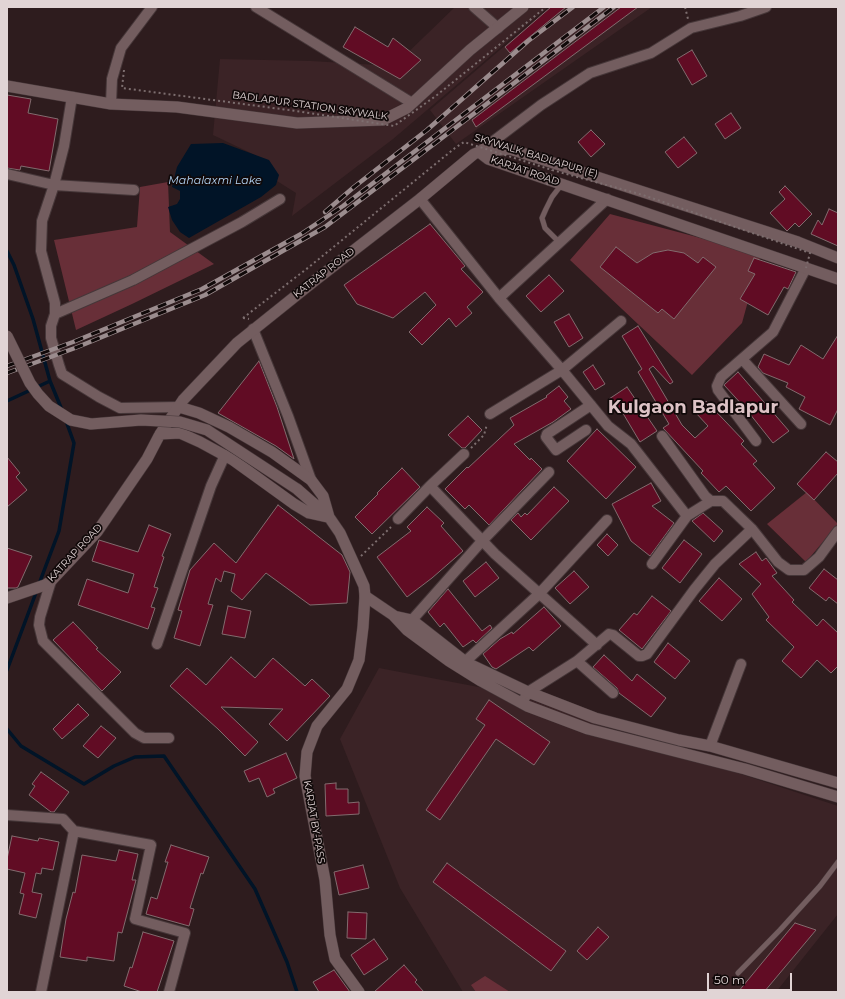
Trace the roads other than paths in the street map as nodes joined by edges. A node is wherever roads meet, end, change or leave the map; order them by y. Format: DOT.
graph roads {
  1 [pos="152,7"];
  2 [pos="256,7"];
  3 [pos="474,7"];
  4 [pos="523,7"];
  5 [pos="766,7"];
  6 [pos="498,28"];
  7 [pos="7,86"];
  8 [pos="72,97"];
  9 [pos="412,103"];
  10 [pos="111,104"];
  11 [pos="479,152"];
  12 [pos="7,174"];
  13 [pos="563,184"];
  14 [pos="54,185"];
  15 [pos="134,190"];
  16 [pos="420,198"];
  17 [pos="280,199"];
  18 [pos="607,199"];
  19 [pos="560,244"];
  20 [pos="838,258"];
  21 [pos="806,268"];
  22 [pos="838,279"];
  23 [pos="499,298"];
  24 [pos="54,314"];
  25 [pos="621,321"];
  26 [pos="253,329"];
  27 [pos="7,336"];
  28 [pos="742,359"];
  29 [pos="562,370"];
  30 [pos="591,405"];
  31 [pos="178,406"];
  32 [pos="490,414"];
  33 [pos="801,424"];
  34 [pos="586,430"];
  35 [pos="160,434"];
  36 [pos="662,436"];
  37 [pos="756,441"];
  38 [pos="464,454"];
  39 [pos="225,456"];
  40 [pos="549,472"];
  41 [pos="311,480"];
  42 [pos="430,486"];
  43 [pos="711,501"];
  44 [pos="687,516"];
  45 [pos="329,517"];
  46 [pos="398,519"];
  47 [pos="607,520"];
  48 [pos="752,529"];
  49 [pos="838,531"];
  50 [pos="482,541"];
  51 [pos="652,564"];
  52 [pos="48,583"];
  53 [pos="539,594"];
  54 [pos="365,596"];
  55 [pos="9,598"];
  56 [pos="394,615"];
  57 [pos="412,620"];
  58 [pos="158,644"];
  59 [pos="597,645"];
  60 [pos="577,661"];
  61 [pos="467,663"];
  62 [pos="741,664"];
  63 [pos="528,692"];
  64 [pos="612,693"];
  65 [pos="522,703"];
  66 [pos="168,738"];
  67 [pos="710,746"];
  68 [pos="838,783"];
  69 [pos="838,797"];
  70 [pos="7,815"];
  71 [pos="74,831"];
  72 [pos="838,862"];
  73 [pos="738,973"];
  74 [pos="41,992"];
  75 [pos="169,992"];
  76 [pos="359,992"];
  1 -- 10 [label="street"];
  2 -- 9 [label="street"];
  3 -- 6 [label="street"];
  4 -- 6 [label="main road"];
  5 -- 11 [label="street"];
  6 -- 9 [label="main road"];
  7 -- 8 [label="main road"];
  8 -- 10 [label="main road"];
  8 -- 14 [label="street"];
  9 -- 10 [label="main road"];
  11 -- 13 [label="main road, KARJAT ROAD"];
  11 -- 16 [label="main road, KATRAP ROAD"];
  11 -- 20 [label="main road, KARJAT ROAD"];
  12 -- 14 [label="street"];
  13 -- 18 [label="main road, KARJAT ROAD"];
  13 -- 19 [label="lane"];
  14 -- 15 [label="street"];
  14 -- 24 [label="street"];
  16 -- 23 [label="street"];
  16 -- 26 [label="main road, KATRAP ROAD"];
  17 -- 24 [label="street"];
  18 -- 19 [label="street"];
  18 -- 21 [label="main road, KARJAT ROAD"];
  19 -- 23 [label="street"];
  21 -- 22 [label="main road, KARJAT ROAD"];
  21 -- 28 [label="street"];
  23 -- 29 [label="street"];
  24 -- 31 [label="street"];
  25 -- 29 [label="street"];
  26 -- 31 [label="main road, KATRAP ROAD"];
  26 -- 41 [label="street"];
  27 -- 45 [label="main road, KARJAT BY-PASS, bridge"];
  28 -- 33 [label="street"];
  28 -- 37 [label="street"];
  29 -- 30 [label="street"];
  29 -- 32 [label="street"];
  30 -- 34 [label="street"];
  30 -- 44 [label="street"];
  31 -- 35 [label="main road, KATRAP ROAD"];
  31 -- 41 [label="main road"];
  35 -- 39 [label="main road"];
  35 -- 52 [label="main road, KATRAP ROAD"];
  36 -- 43 [label="street"];
  38 -- 42 [label="street"];
  39 -- 45 [label="main road"];
  39 -- 58 [label="street"];
  40 -- 50 [label="street"];
  41 -- 45 [label="main road"];
  42 -- 46 [label="street"];
  42 -- 50 [label="street"];
  43 -- 44 [label="street"];
  43 -- 48 [label="street"];
  44 -- 51 [label="street"];
  45 -- 54 [label="main road, KARJAT BY-PASS"];
  47 -- 53 [label="street"];
  48 -- 49 [label="street"];
  48 -- 59 [label="street"];
  50 -- 53 [label="street"];
  50 -- 57 [label="street"];
  52 -- 55 [label="main road, KATRAP ROAD"];
  52 -- 66 [label="street"];
  53 -- 59 [label="street"];
  53 -- 61 [label="street"];
  54 -- 56 [label="main road"];
  54 -- 76 [label="main road, KARJAT BY-PASS"];
  56 -- 57 [label="main road"];
  56 -- 65 [label="main road"];
  57 -- 61 [label="main road"];
  59 -- 60 [label="street"];
  60 -- 63 [label="street"];
  60 -- 64 [label="street"];
  61 -- 63 [label="main road"];
  62 -- 67 [label="street"];
  63 -- 65 [label="street"];
  63 -- 67 [label="main road"];
  65 -- 69 [label="main road"];
  67 -- 68 [label="main road"];
  70 -- 71 [label="street"];
  71 -- 74 [label="street"];
  71 -- 75 [label="street"];
  72 -- 73 [label="lane"];
}
